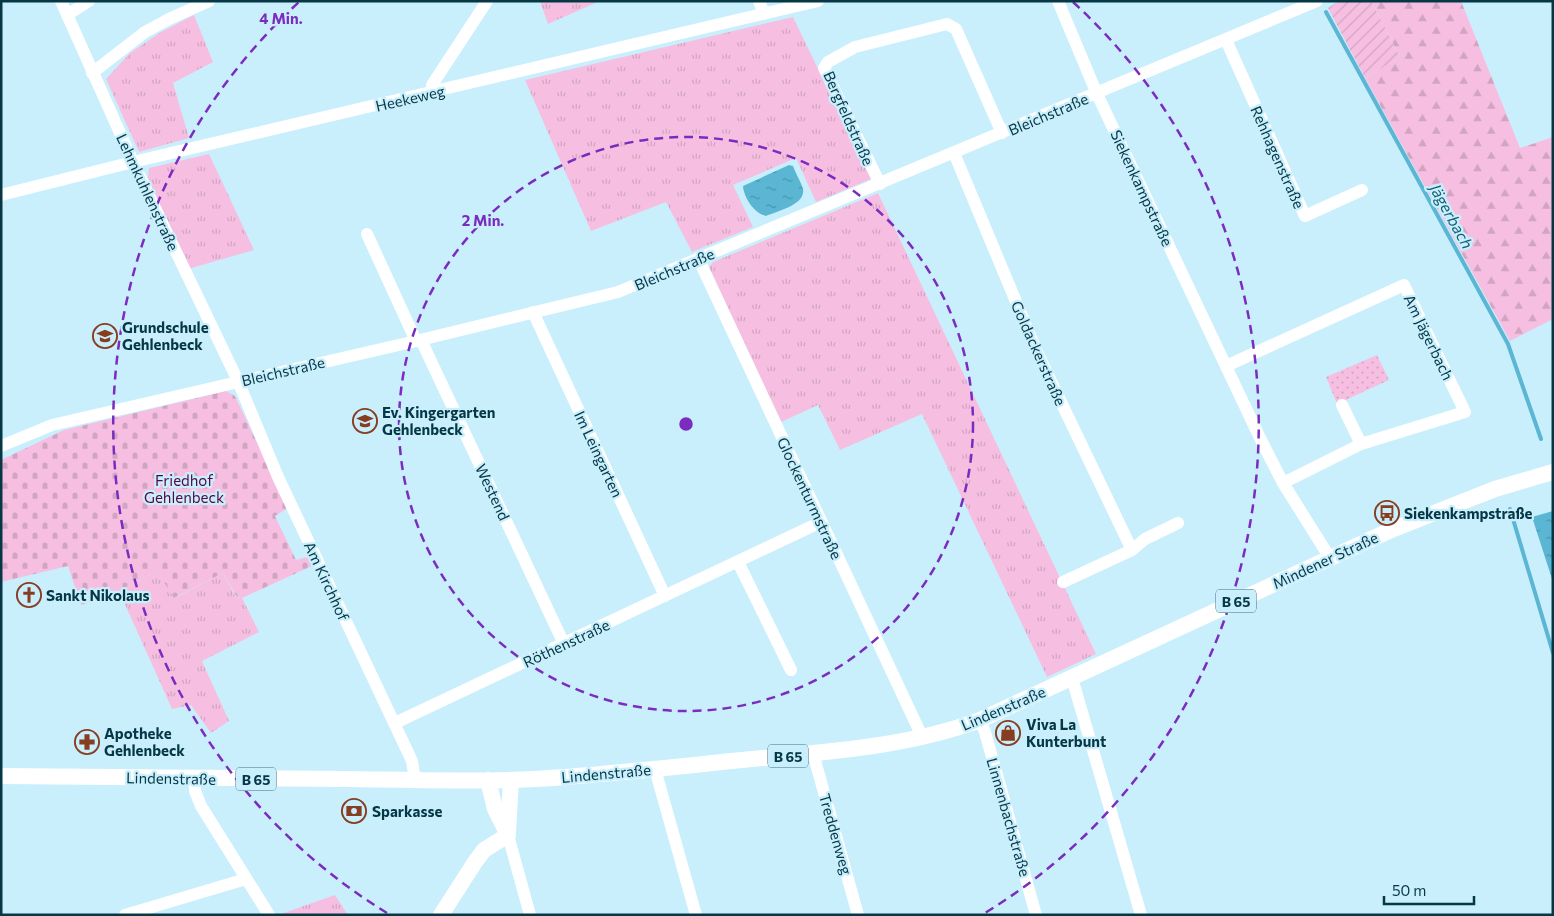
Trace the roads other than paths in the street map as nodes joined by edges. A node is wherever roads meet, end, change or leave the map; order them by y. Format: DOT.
graph roads {
  1 [pos="61,1"];
  2 [pos="89,1"];
  3 [pos="209,1"];
  4 [pos="487,1"];
  5 [pos="759,1"];
  6 [pos="818,1"];
  7 [pos="1058,1"];
  8 [pos="1318,1"];
  9 [pos="764,14"];
  10 [pos="67,15"];
  11 [pos="1226,40"];
  12 [pos="92,72"];
  13 [pos="434,92"];
  14 [pos="1097,94"];
  15 [pos="1002,133"];
  16 [pos="954,153"];
  17 [pos="133,162"];
  18 [pos="880,184"];
  19 [pos="1362,190"];
  20 [pos="1,195"];
  21 [pos="367,234"];
  22 [pos="698,258"];
  23 [pos="533,312"];
  24 [pos="419,340"];
  25 [pos="1226,366"];
  26 [pos="238,382"];
  27 [pos="1342,404"];
  28 [pos="1361,444"];
  29 [pos="1,446"];
  30 [pos="1553,472"];
  31 [pos="1283,483"];
  32 [pos="821,522"];
  33 [pos="1178,523"];
  34 [pos="1132,550"];
  35 [pos="1330,558"];
  36 [pos="738,562"];
  37 [pos="1063,582"];
  38 [pos="665,596"];
  39 [pos="1185,625"];
  40 [pos="564,644"];
  41 [pos="791,670"];
  42 [pos="1072,678"];
  43 [pos="980,720"];
  44 [pos="394,723"];
  45 [pos="921,738"];
  46 [pos="814,753"];
  47 [pos="655,769"];
  48 [pos="1,776"];
  49 [pos="194,778"];
  50 [pos="415,780"];
  51 [pos="488,780"];
  52 [pos="511,780"];
  53 [pos="508,835"];
  54 [pos="246,879"];
  55 [pos="125,915"];
  56 [pos="269,915"];
  57 [pos="441,915"];
  58 [pos="530,915"];
  59 [pos="696,915"];
  60 [pos="858,915"];
  61 [pos="1036,915"];
  62 [pos="1141,915"];
  1 -- 10 [label="street, Lehmkuhlenstraße"];
  2 -- 10 [label="street"];
  3 -- 12 [label="street"];
  4 -- 13 [label="street"];
  5 -- 9 [label="street"];
  6 -- 9 [label="street, Heekeweg"];
  7 -- 14 [label="street, Siekenkampstraße"];
  8 -- 11 [label="street, Bleichstraße"];
  9 -- 13 [label="street, Heekeweg"];
  10 -- 12 [label="street, Lehmkuhlenstraße"];
  11 -- 14 [label="street, Bleichstraße"];
  11 -- 19 [label="street, Rehhagenstraße"];
  12 -- 17 [label="street, Lehmkuhlenstraße"];
  13 -- 17 [label="street, Heekeweg"];
  14 -- 15 [label="street, Bleichstraße"];
  14 -- 25 [label="street, Siekenkampstraße"];
  15 -- 16 [label="street, Bleichstraße"];
  15 -- 18 [label="street, Bergfeldstraße"];
  16 -- 18 [label="street, Bleichstraße"];
  16 -- 34 [label="street, Goldackerstraße"];
  17 -- 20 [label="street, Heekeweg"];
  17 -- 26 [label="street, Lehmkuhlenstraße"];
  18 -- 22 [label="street, Bleichstraße"];
  21 -- 24 [label="street, Westend"];
  22 -- 23 [label="street, Bleichstraße"];
  22 -- 32 [label="street, Glockenturmstraße"];
  23 -- 24 [label="street, Bleichstraße"];
  23 -- 38 [label="street, Im Leingarten"];
  24 -- 26 [label="street, Bleichstraße"];
  24 -- 40 [label="street, Westend"];
  25 -- 28 [label="street, Am Jägerbach"];
  25 -- 31 [label="street, Siekenkampstraße"];
  26 -- 29 [label="street, Bleichstraße"];
  26 -- 44 [label="street, Am Kirchhof"];
  27 -- 28 [label="street"];
  28 -- 31 [label="street, Am Jägerbach"];
  30 -- 35 [label="main road, Mindener Straße / B 65"];
  31 -- 35 [label="street, Siekenkampstraße"];
  32 -- 36 [label="street, Röthenstraße"];
  32 -- 45 [label="street, Glockenturmstraße"];
  33 -- 34 [label="street"];
  34 -- 37 [label="street"];
  35 -- 39 [label="main road, Mindener Straße / B 65"];
  36 -- 38 [label="street, Röthenstraße"];
  36 -- 41 [label="street"];
  38 -- 40 [label="street, Röthenstraße"];
  39 -- 42 [label="main road, Lindenstraße / B 65"];
  40 -- 44 [label="street, Röthenstraße"];
  42 -- 43 [label="main road, Lindenstraße / B 65"];
  42 -- 62 [label="street"];
  43 -- 45 [label="main road, Lindenstraße / B 65"];
  43 -- 61 [label="street, Linnenbachstraße"];
  44 -- 50 [label="street, Am Kirchhof"];
  45 -- 46 [label="main road, Lindenstraße / B 65"];
  46 -- 47 [label="main road, Lindenstraße / B 65"];
  46 -- 60 [label="street, Treddenweg"];
  47 -- 52 [label="main road, Lindenstraße / B 65"];
  47 -- 59 [label="street"];
  48 -- 49 [label="main road, Lindenstraße / B 65"];
  49 -- 50 [label="main road, Lindenstraße / B 65"];
  49 -- 54 [label="street"];
  50 -- 51 [label="main road, Lindenstraße / B 65"];
  51 -- 52 [label="main road, Lindenstraße / B 65"];
  51 -- 53 [label="main road"];
  52 -- 53 [label="main road"];
  53 -- 57 [label="main road"];
  53 -- 58 [label="street"];
  54 -- 55 [label="street"];
  54 -- 56 [label="street"];
}
